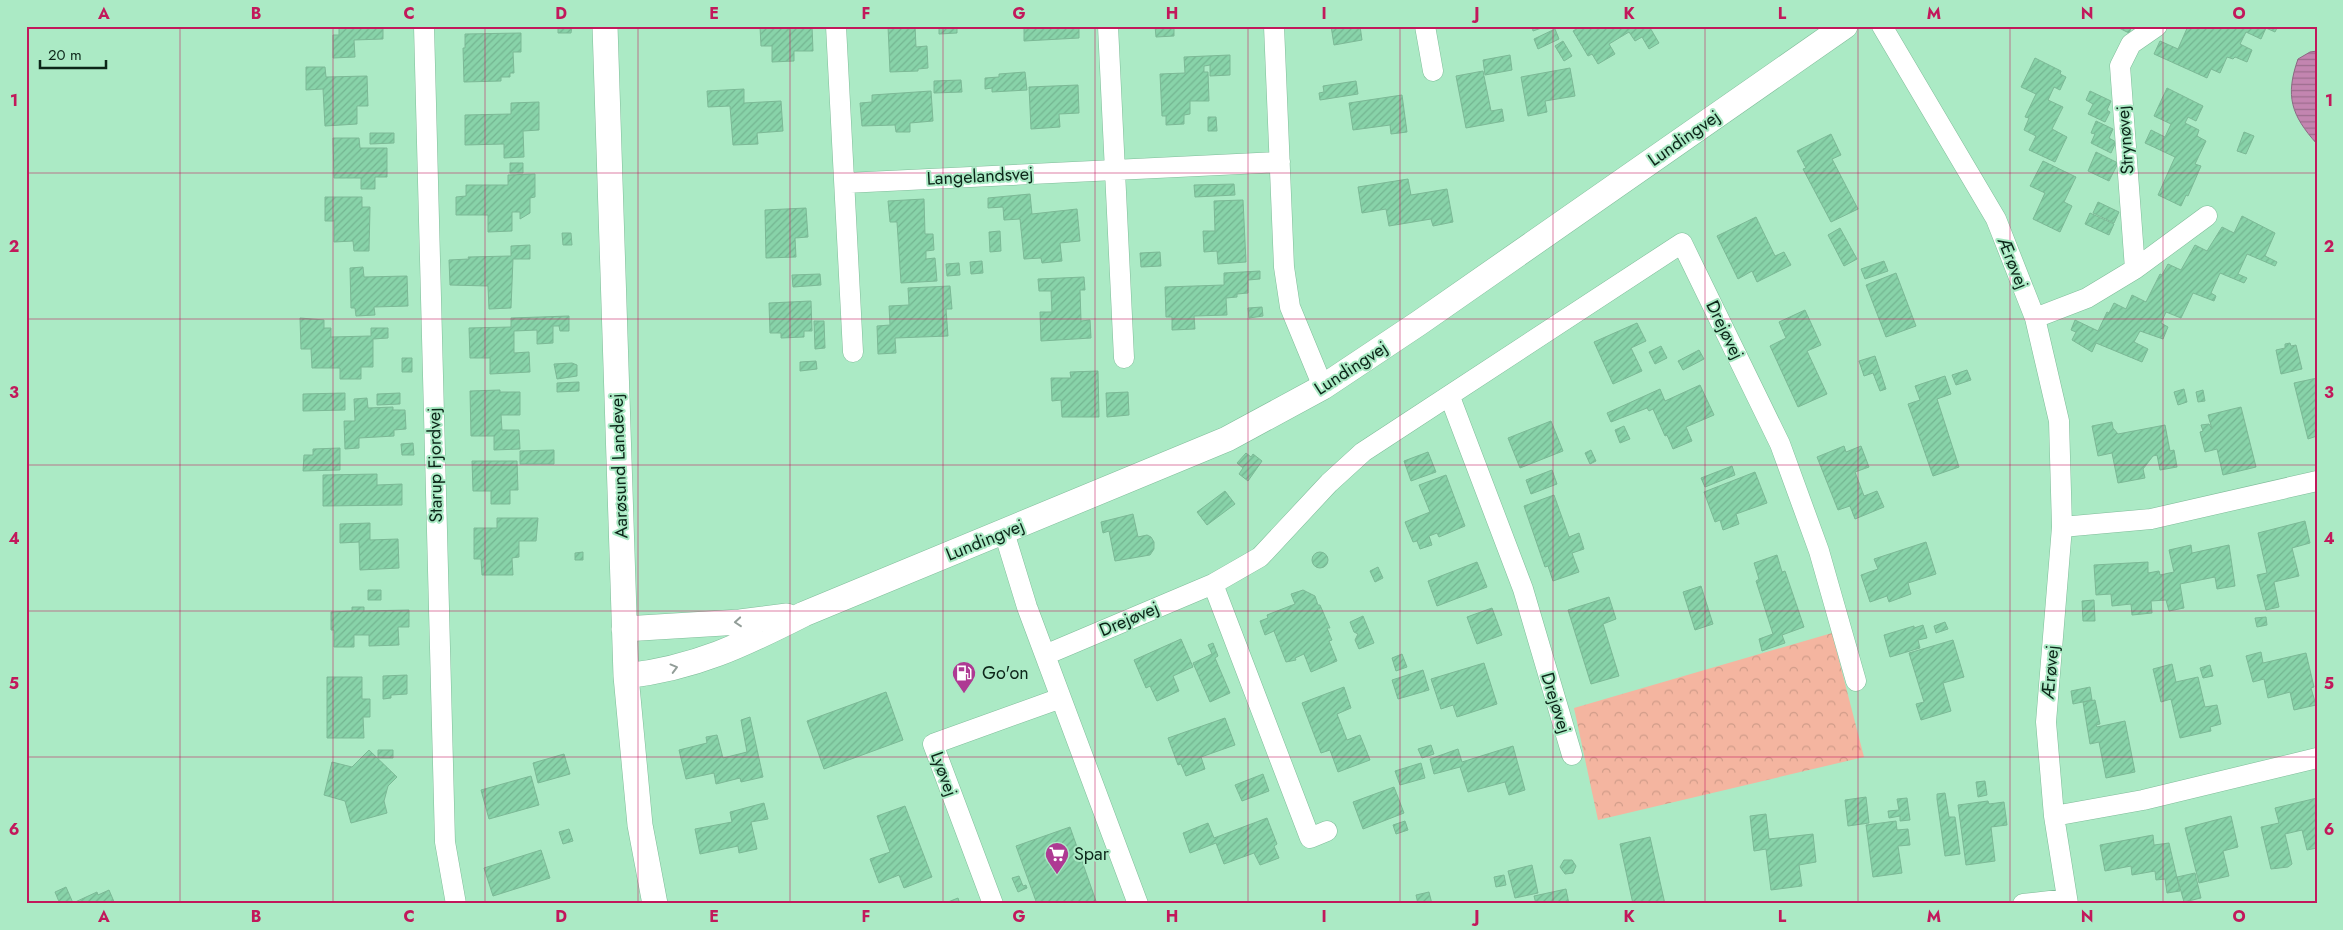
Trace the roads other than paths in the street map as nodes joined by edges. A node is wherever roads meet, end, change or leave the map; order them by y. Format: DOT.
graph roads {
  1 [pos="424,26"];
  2 [pos="605,26"];
  3 [pos="836,26"];
  4 [pos="1108,26"];
  5 [pos="1274,26"];
  6 [pos="1425,26"];
  7 [pos="1845,26"];
  8 [pos="1882,26"];
  9 [pos="2157,26"];
  10 [pos="1433,71"];
  11 [pos="1280,162"];
  12 [pos="1115,170"];
  13 [pos="845,183"];
  14 [pos="2207,216"];
  15 [pos="2136,269"];
  16 [pos="2035,318"];
  17 [pos="853,352"];
  18 [pos="1124,358"];
  19 [pos="1323,387"];
  20 [pos="1450,397"];
  21 [pos="2317,481"];
  22 [pos="2062,528"];
  23 [pos="1004,532"];
  24 [pos="1213,584"];
  25 [pos="804,614"];
  26 [pos="624,629"];
  27 [pos="1045,655"];
  28 [pos="626,676"];
  29 [pos="1856,681"];
  30 [pos="1061,698"];
  31 [pos="1572,756"];
  32 [pos="2317,758"];
  33 [pos="2054,816"];
  34 [pos="1328,831"];
  35 [pos="2067,901"];
  36 [pos="456,904"];
  37 [pos="655,904"];
  38 [pos="993,904"];
  39 [pos="1138,904"];
  40 [pos="2023,904"];
  1 -- 36 [label="street, Starup Fjordvej"];
  2 -- 26 [label="street, Aarøsund Landevej"];
  3 -- 13 [label="street"];
  4 -- 12 [label="street"];
  5 -- 11 [label="street"];
  6 -- 10 [label="street"];
  7 -- 19 [label="street, Lundingvej"];
  8 -- 16 [label="street, Ærøvej"];
  9 -- 15 [label="street, Strynøvej"];
  11 -- 12 [label="street, Langelandsvej"];
  11 -- 19 [label="street"];
  12 -- 13 [label="street, Langelandsvej"];
  12 -- 18 [label="street"];
  13 -- 17 [label="street"];
  14 -- 15 [label="street"];
  15 -- 16 [label="street"];
  16 -- 22 [label="street, Ærøvej"];
  19 -- 23 [label="street, Lundingvej"];
  20 -- 24 [label="street, Drejøvej"];
  20 -- 29 [label="street, Drejøvej"];
  20 -- 31 [label="street, Drejøvej"];
  21 -- 22 [label="street"];
  22 -- 33 [label="street, Ærøvej"];
  23 -- 25 [label="street, Lundingvej"];
  23 -- 27 [label="street"];
  24 -- 27 [label="street, Drejøvej"];
  24 -- 34 [label="street"];
  25 -- 26 [label="street, Lundingvej, one-way"];
  28 -- 25 [label="street, Lundingvej, one-way"];
  26 -- 28 [label="street, Aarøsund Landevej"];
  27 -- 30 [label="street"];
  28 -- 37 [label="street, Aarøsund Landevej"];
  30 -- 38 [label="street, Lyøvej"];
  30 -- 39 [label="street"];
  32 -- 33 [label="street"];
  33 -- 35 [label="street, Ærøvej"];
  35 -- 40 [label="street, Ærøvej"];
}
